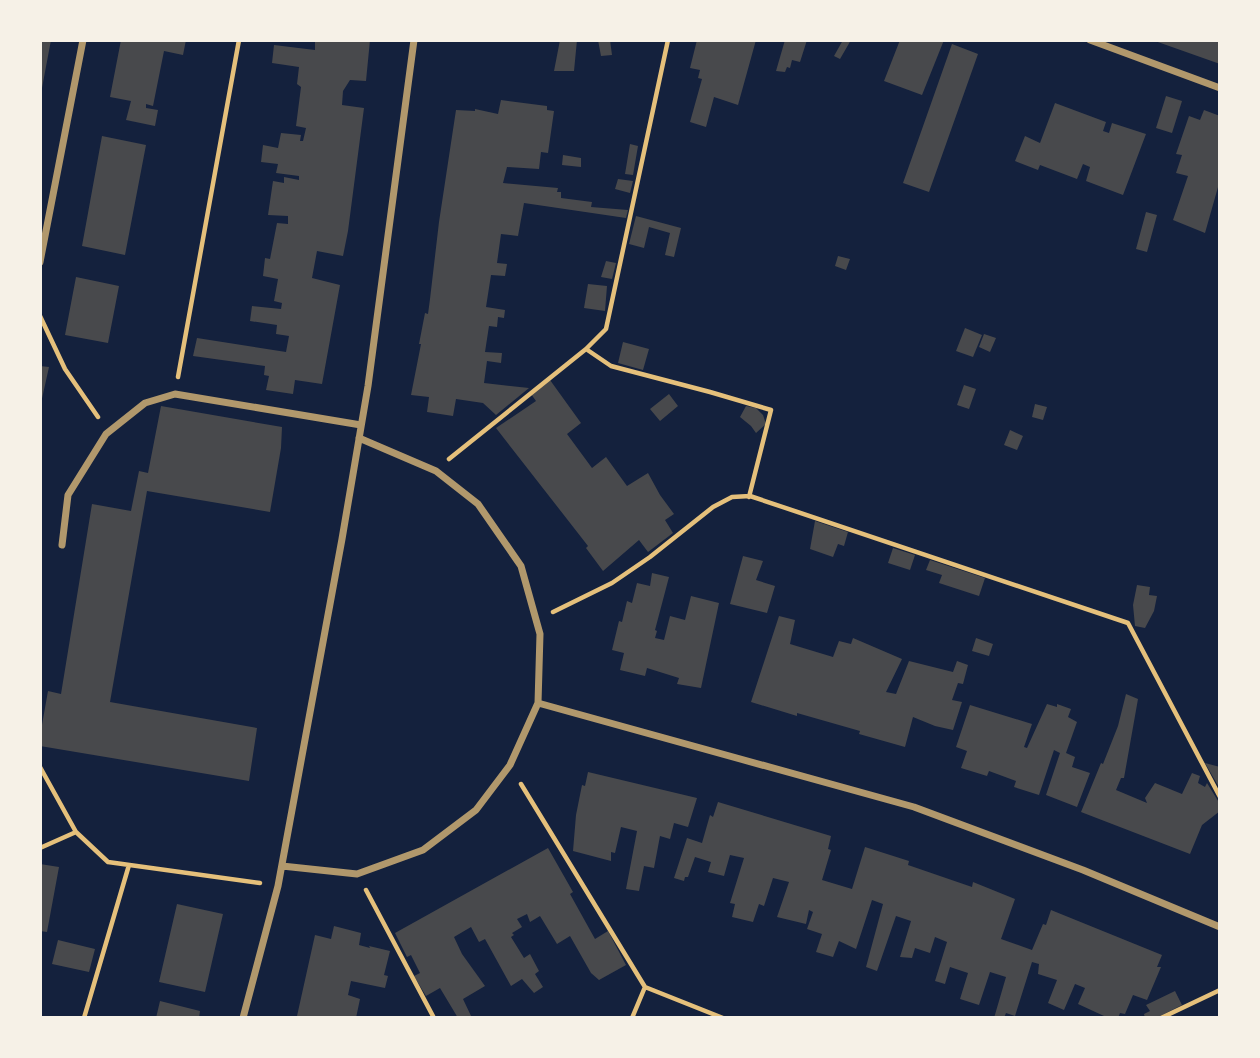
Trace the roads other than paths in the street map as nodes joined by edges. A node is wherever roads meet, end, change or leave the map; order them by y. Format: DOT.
graph roads {
  1 [pos="83,40"];
  2 [pos="414,40"];
  3 [pos="1090,40"];
  4 [pos="1220,89"];
  5 [pos="40,262"];
  6 [pos="361,425"];
  7 [pos="359,438"];
  8 [pos="62,545"];
  9 [pos="538,703"];
  10 [pos="282,866"];
  11 [pos="1220,927"];
  12 [pos="243,1018"];
  1 -- 5 [label="street"];
  2 -- 6 [label="street"];
  3 -- 4 [label="street"];
  6 -- 7 [label="street"];
  6 -- 8 [label="street"];
  7 -- 9 [label="street"];
  7 -- 10 [label="street"];
  9 -- 10 [label="street"];
  9 -- 11 [label="street"];
  10 -- 12 [label="street"];
}
